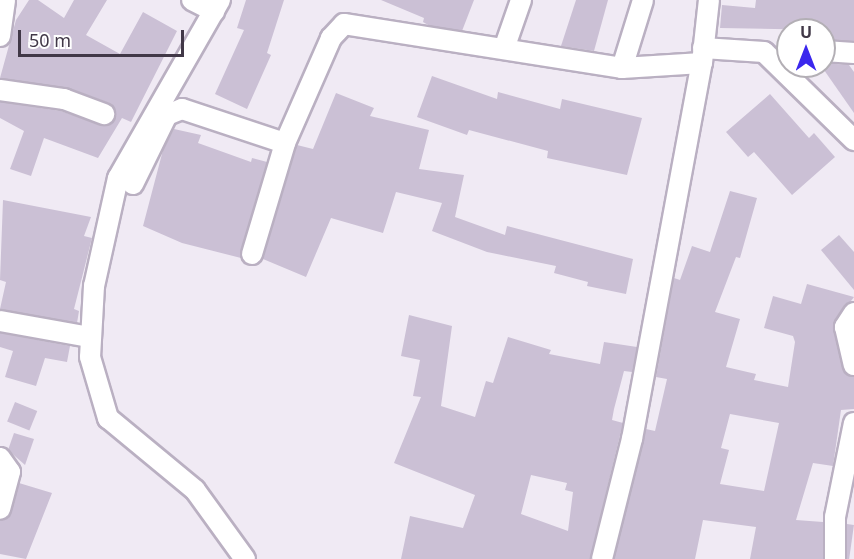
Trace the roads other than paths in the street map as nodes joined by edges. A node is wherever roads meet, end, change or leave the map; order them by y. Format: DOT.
graph roads {
  1 [pos="5,0"];
  2 [pos="192,0"];
  3 [pos="521,0"];
  4 [pos="643,0"];
  5 [pos="709,0"];
  6 [pos="217,5"];
  7 [pos="0,36"];
  8 [pos="505,46"];
  9 [pos="764,52"];
  10 [pos="776,52"];
  11 [pos="836,52"];
  12 [pos="854,53"];
  13 [pos="703,56"];
  14 [pos="622,68"];
  15 [pos="0,90"];
  16 [pos="104,114"];
  17 [pos="854,140"];
  18 [pos="285,143"];
  19 [pos="134,184"];
  20 [pos="252,254"];
  21 [pos="854,313"];
  22 [pos="0,321"];
  23 [pos="89,337"];
  24 [pos="854,365"];
  25 [pos="854,423"];
  26 [pos="0,458"];
  27 [pos="0,509"];
  28 [pos="605,558"];
  29 [pos="245,559"];
  30 [pos="835,559"];
  1 -- 7 [label="street"];
  2 -- 6 [label="street"];
  3 -- 8 [label="street"];
  4 -- 14 [label="street"];
  5 -- 13 [label="street"];
  6 -- 23 [label="street"];
  8 -- 14 [label="street"];
  8 -- 18 [label="street"];
  9 -- 10 [label="street"];
  9 -- 13 [label="street"];
  9 -- 17 [label="street"];
  11 -- 12 [label="street"];
  13 -- 14 [label="street"];
  13 -- 28 [label="street"];
  15 -- 16 [label="street"];
  18 -- 19 [label="street"];
  18 -- 20 [label="street"];
  21 -- 24 [label="street"];
  22 -- 23 [label="street"];
  23 -- 29 [label="street"];
  25 -- 30 [label="street"];
  26 -- 27 [label="street"];
}
